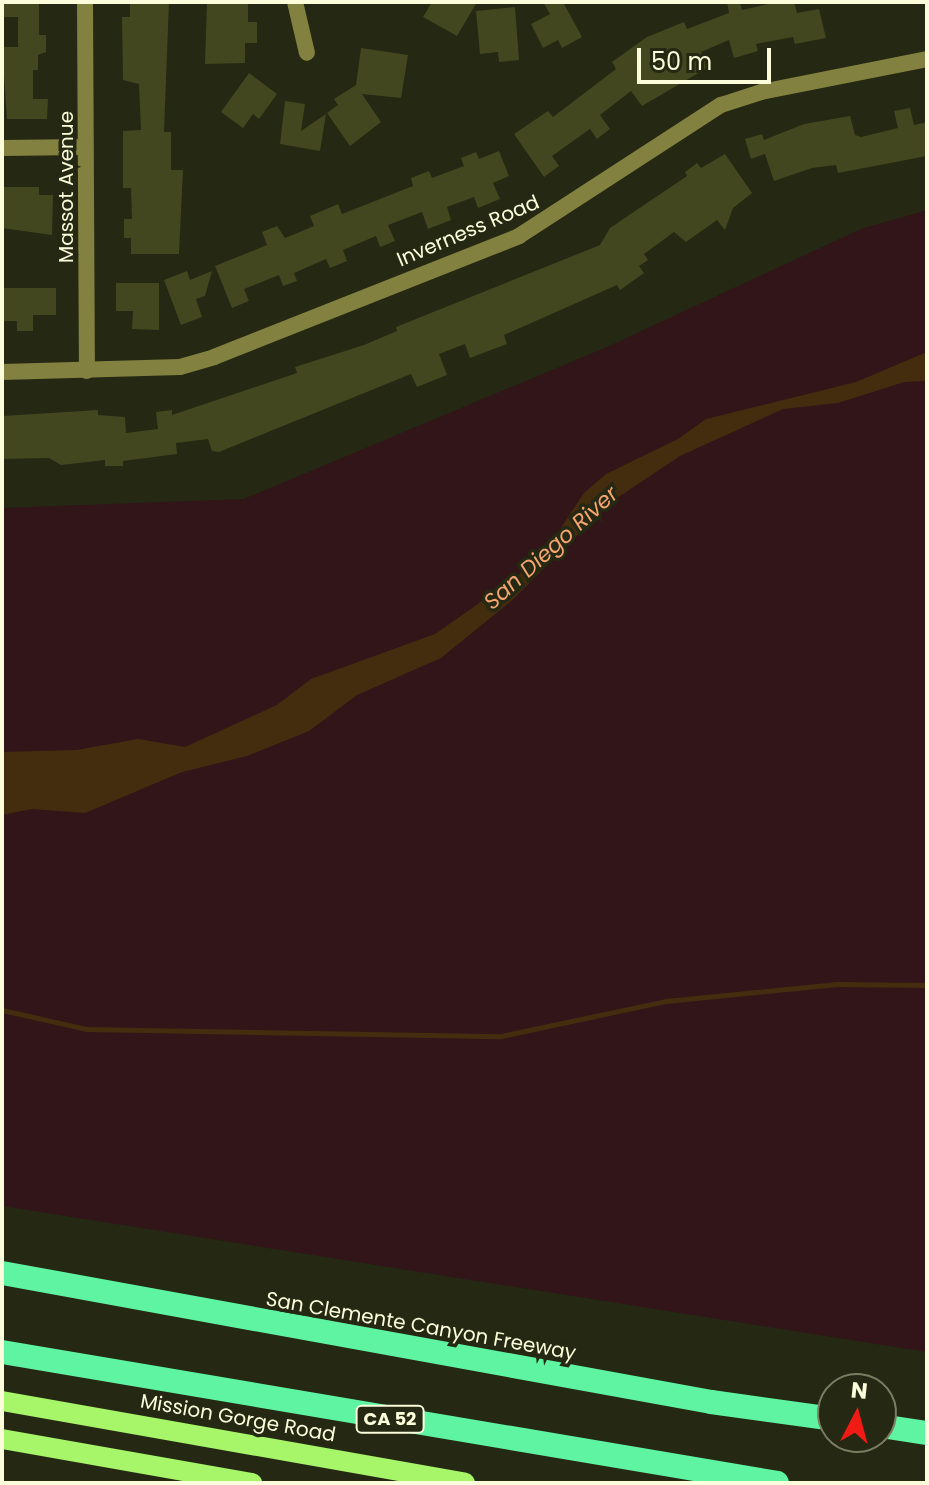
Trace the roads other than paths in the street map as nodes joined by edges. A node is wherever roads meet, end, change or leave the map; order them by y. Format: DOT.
graph roads {
  1 [pos="85,2"];
  2 [pos="295,2"];
  3 [pos="307,53"];
  4 [pos="927,59"];
  5 [pos="85,147"];
  6 [pos="2,148"];
  7 [pos="87,371"];
  8 [pos="2,372"];
  9 [pos="2,1273"];
  10 [pos="2,1352"];
  11 [pos="2,1401"];
  12 [pos="817,1417"];
  13 [pos="897,1428"];
  14 [pos="927,1433"];
  15 [pos="2,1439"];
  16 [pos="252,1483"];
  17 [pos="465,1483"];
  18 [pos="777,1483"];
  1 -- 5 [label="street, Massot Avenue"];
  2 -- 3 [label="street"];
  4 -- 7 [label="street, Inverness Road"];
  5 -- 6 [label="street"];
  5 -- 7 [label="street, Massot Avenue"];
  7 -- 8 [label="street, Inverness Road"];
  9 -- 12 [label="highway, San Clemente Canyon Freeway"];
  10 -- 18 [label="highway, CA 52"];
  11 -- 17 [label="main road, Mission Gorge Road"];
  13 -- 14 [label="highway"];
  15 -- 16 [label="main road"];
}
